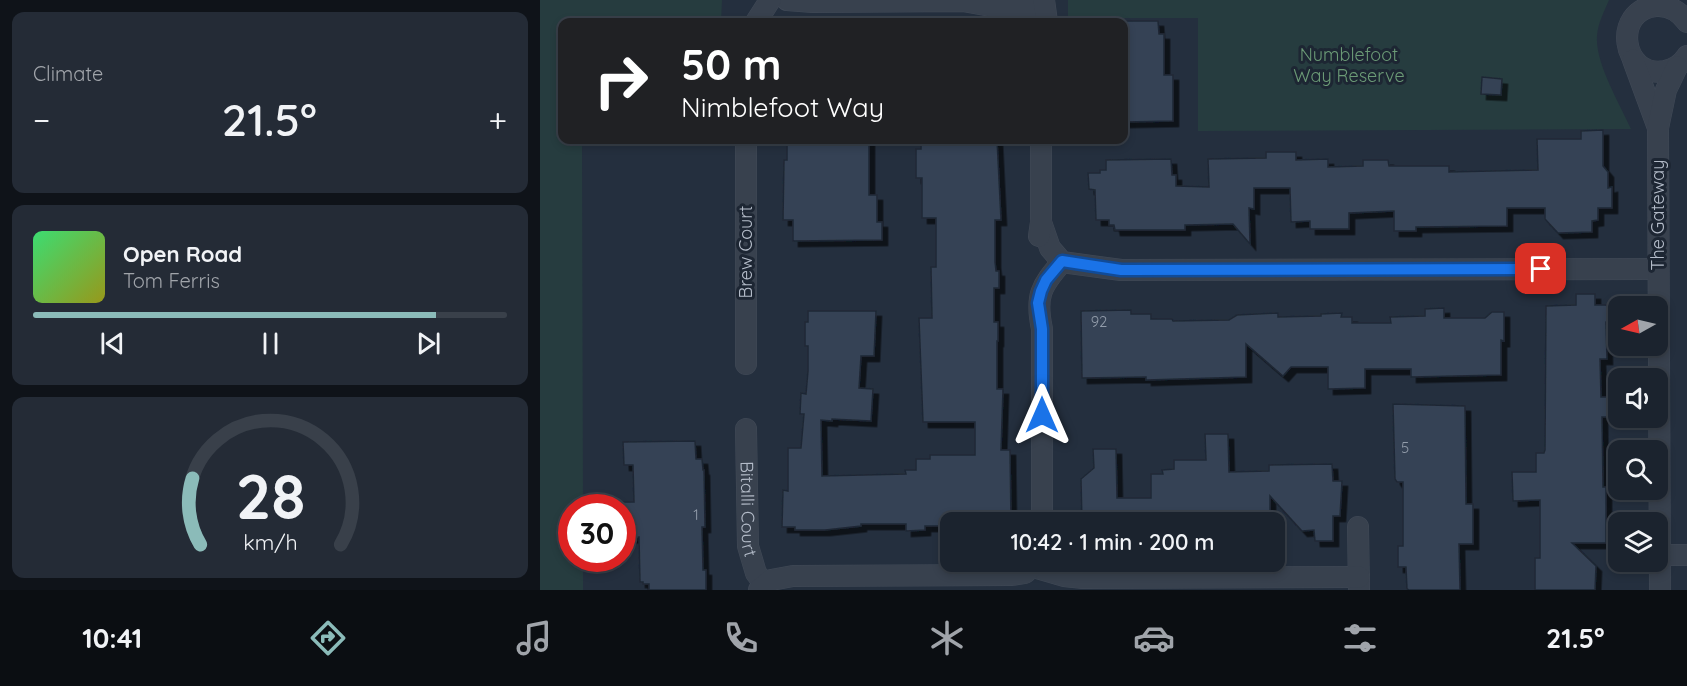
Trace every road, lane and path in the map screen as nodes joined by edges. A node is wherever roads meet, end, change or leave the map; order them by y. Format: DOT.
graph roads {
  1 [pos="770,0"];
  2 [pos="787,0"];
  3 [pos="965,0"];
  4 [pos="1037,5"];
  5 [pos="1642,5"];
  6 [pos="1679,11"];
  7 [pos="759,18"];
  8 [pos="1045,18"];
  9 [pos="1633,60"];
  10 [pos="1684,60"];
  11 [pos="1658,128"];
  12 [pos="746,144"];
  13 [pos="1041,144"];
  14 [pos="1059,269"];
  15 [pos="1658,269"];
  16 [pos="746,364"];
  17 [pos="746,429"];
  18 [pos="1042,512"];
  19 [pos="1660,512"];
  20 [pos="1358,527"];
  21 [pos="1668,555"];
  22 [pos="1687,555"];
  23 [pos="1025,572"];
  24 [pos="1054,572"];
  25 [pos="1660,572"];
  26 [pos="1359,584"];
  27 [pos="762,587"];
  28 [pos="1660,590"];
  1 -- 7 [label="street"];
  2 -- 3 [label="street"];
  3 -- 4 [label="street"];
  4 -- 8 [label="street"];
  5 -- 6 [label="street"];
  5 -- 9 [label="street, The Gateway"];
  9 -- 10 [label="street"];
  9 -- 11 [label="street, The Gateway"];
  10 -- 11 [label="street, The Gateway"];
  11 -- 15 [label="street, The Gateway"];
  12 -- 16 [label="street, Brew Court"];
  13 -- 14 [label="street"];
  14 -- 15 [label="street"];
  14 -- 18 [label="street"];
  15 -- 19 [label="street, The Gateway"];
  17 -- 27 [label="street, Bitalli Court"];
  20 -- 26 [label="street"];
  21 -- 22 [label="street"];
  23 -- 27 [label="street"];
  24 -- 26 [label="street"];
  25 -- 28 [label="street, The Gateway"];
}
